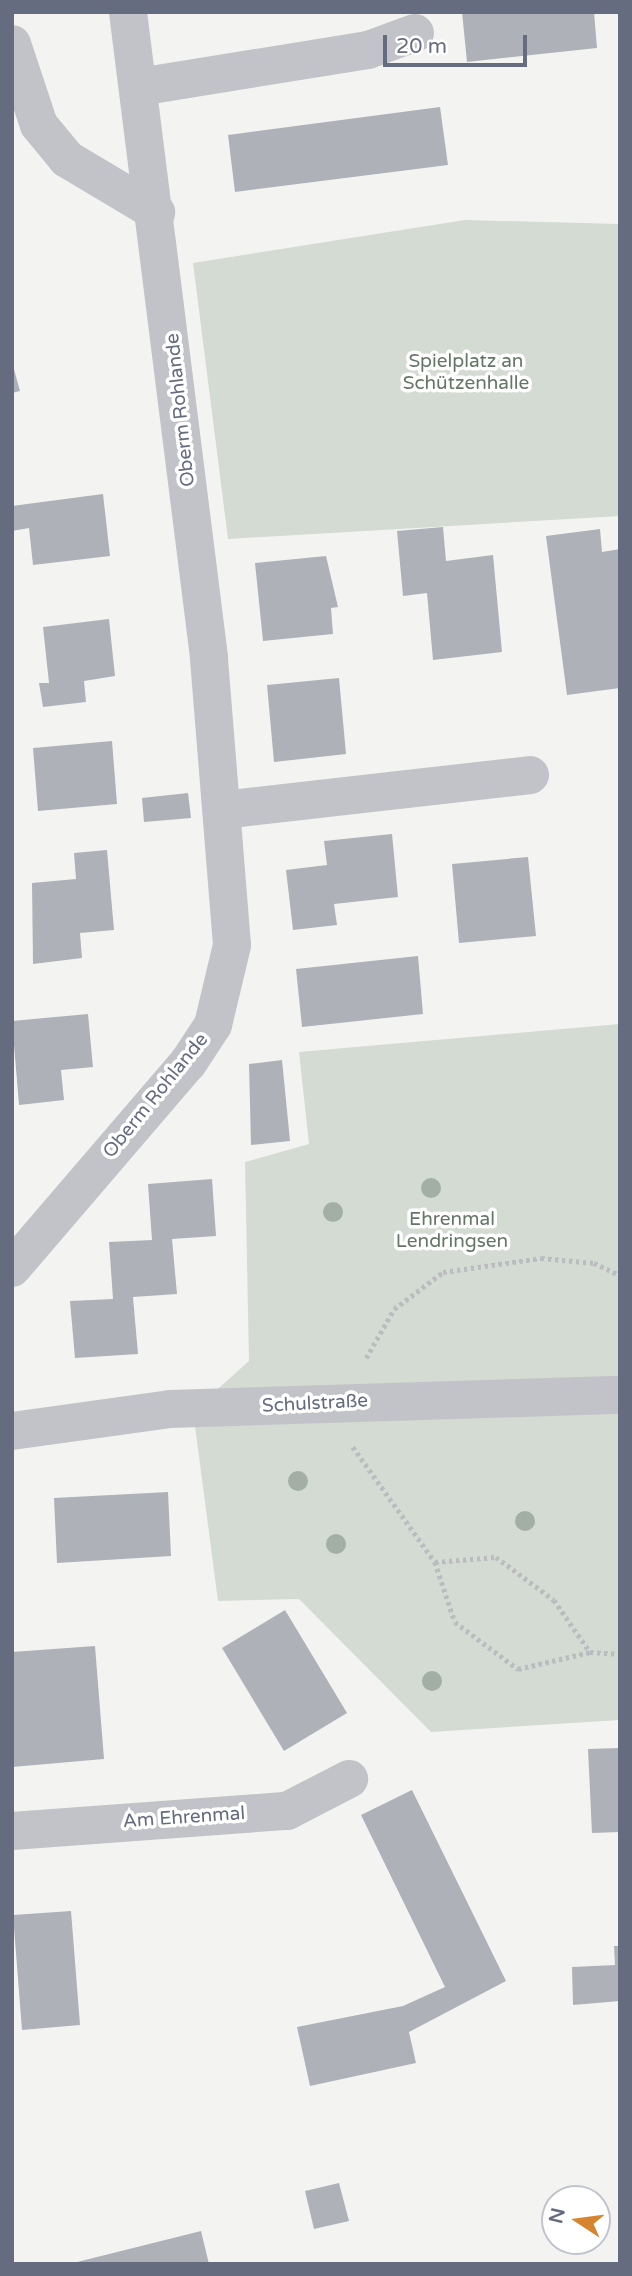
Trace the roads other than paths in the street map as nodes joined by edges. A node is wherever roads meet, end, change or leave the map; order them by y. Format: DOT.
graph roads {
  1 [pos="128,12"];
  2 [pos="415,33"];
  3 [pos="12,44"];
  4 [pos="139,87"];
  5 [pos="156,212"];
  6 [pos="530,775"];
  7 [pos="223,810"];
  8 [pos="12,1268"];
  9 [pos="620,1395"];
  10 [pos="12,1431"];
  11 [pos="349,1779"];
  12 [pos="12,1830"];
  1 -- 4 [label="street, Oberm Rohlande"];
  2 -- 4 [label="street"];
  3 -- 5 [label="street"];
  4 -- 5 [label="street, Oberm Rohlande"];
  5 -- 7 [label="street, Oberm Rohlande"];
  6 -- 7 [label="street"];
  7 -- 8 [label="street, Oberm Rohlande"];
  9 -- 10 [label="street, Schulstraße"];
  11 -- 12 [label="street, Am Ehrenmal"];
}
